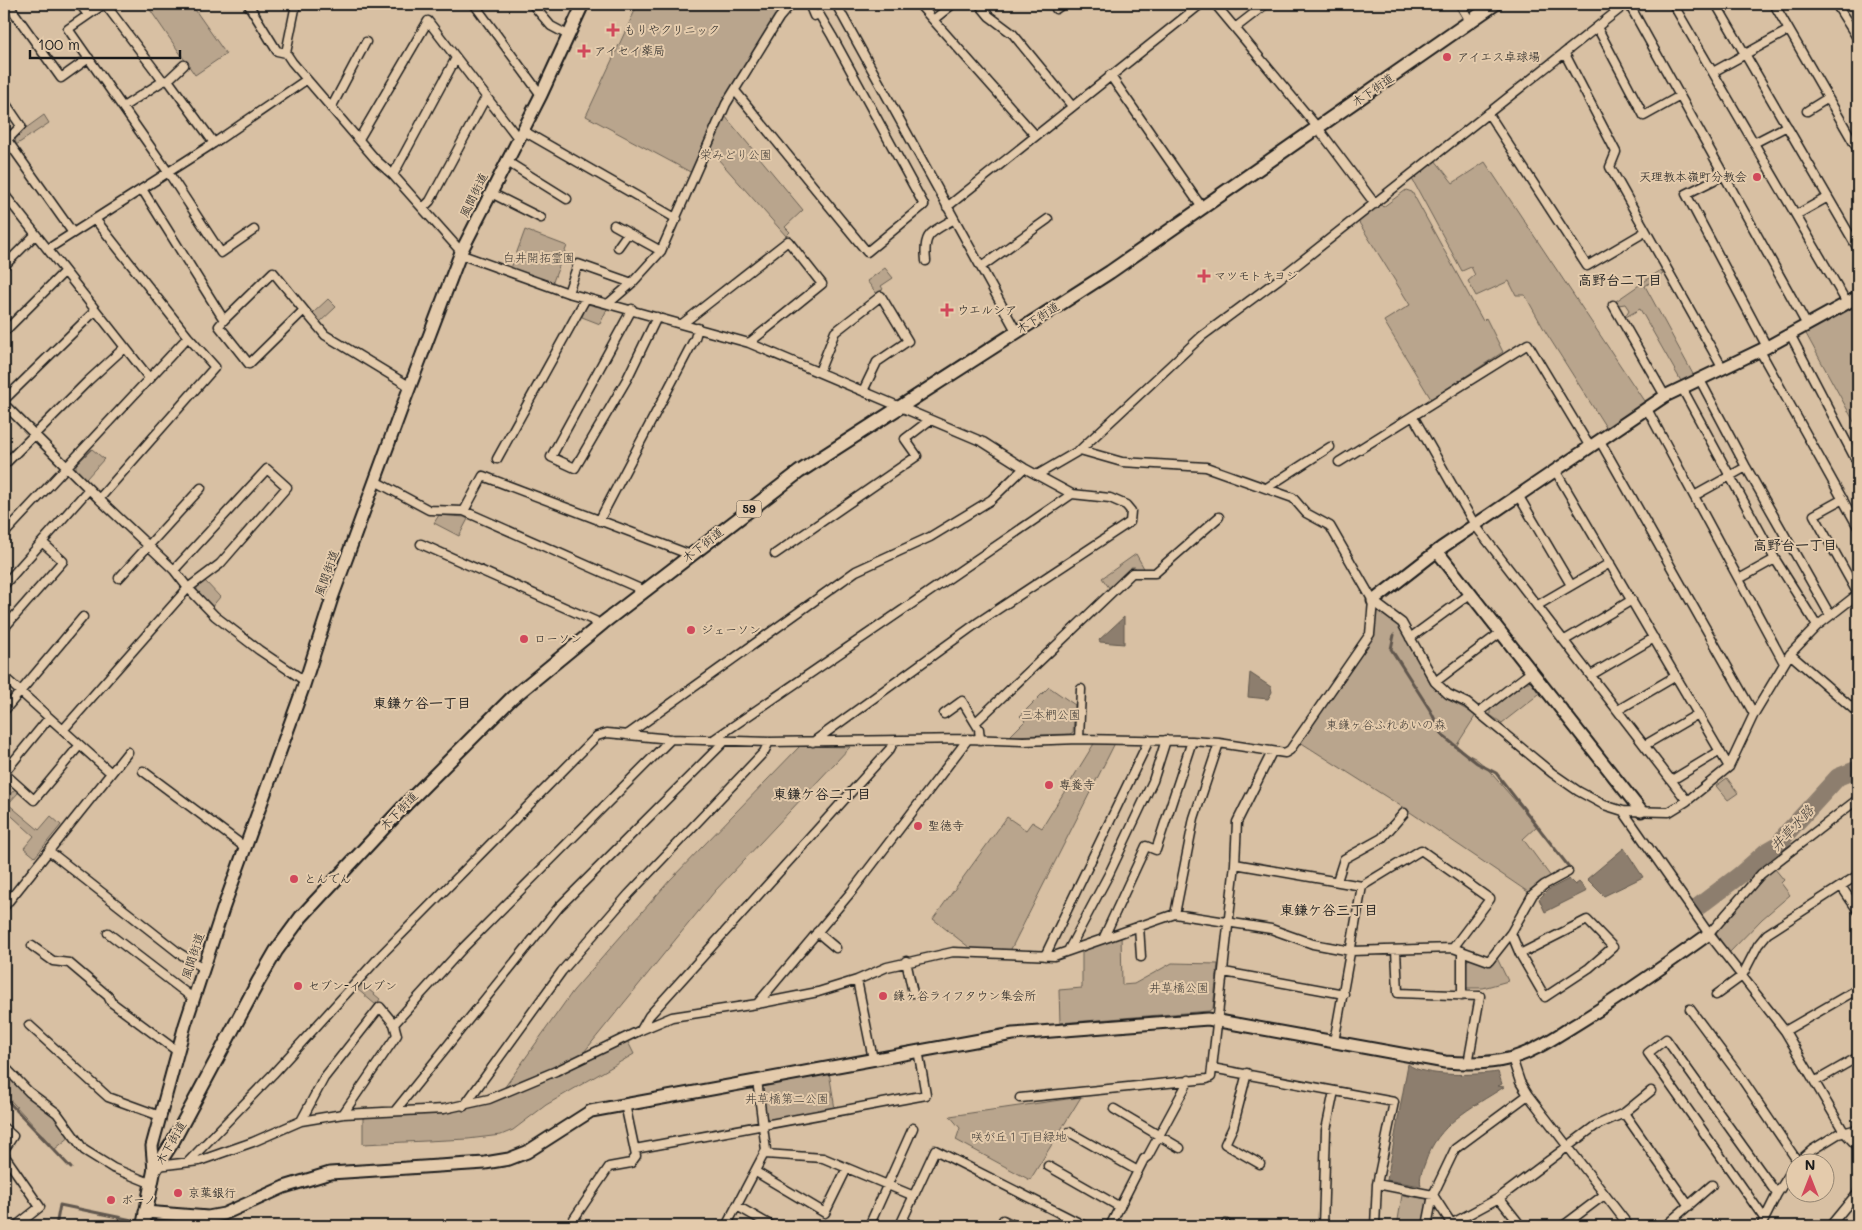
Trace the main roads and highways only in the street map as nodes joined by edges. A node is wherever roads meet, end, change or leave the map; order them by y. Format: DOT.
graph roads {
  1 [pos="1495,4"];
  2 [pos="143,1226"];
  1 -- 2 [label="main road, 木下街道 / 59"];
}
